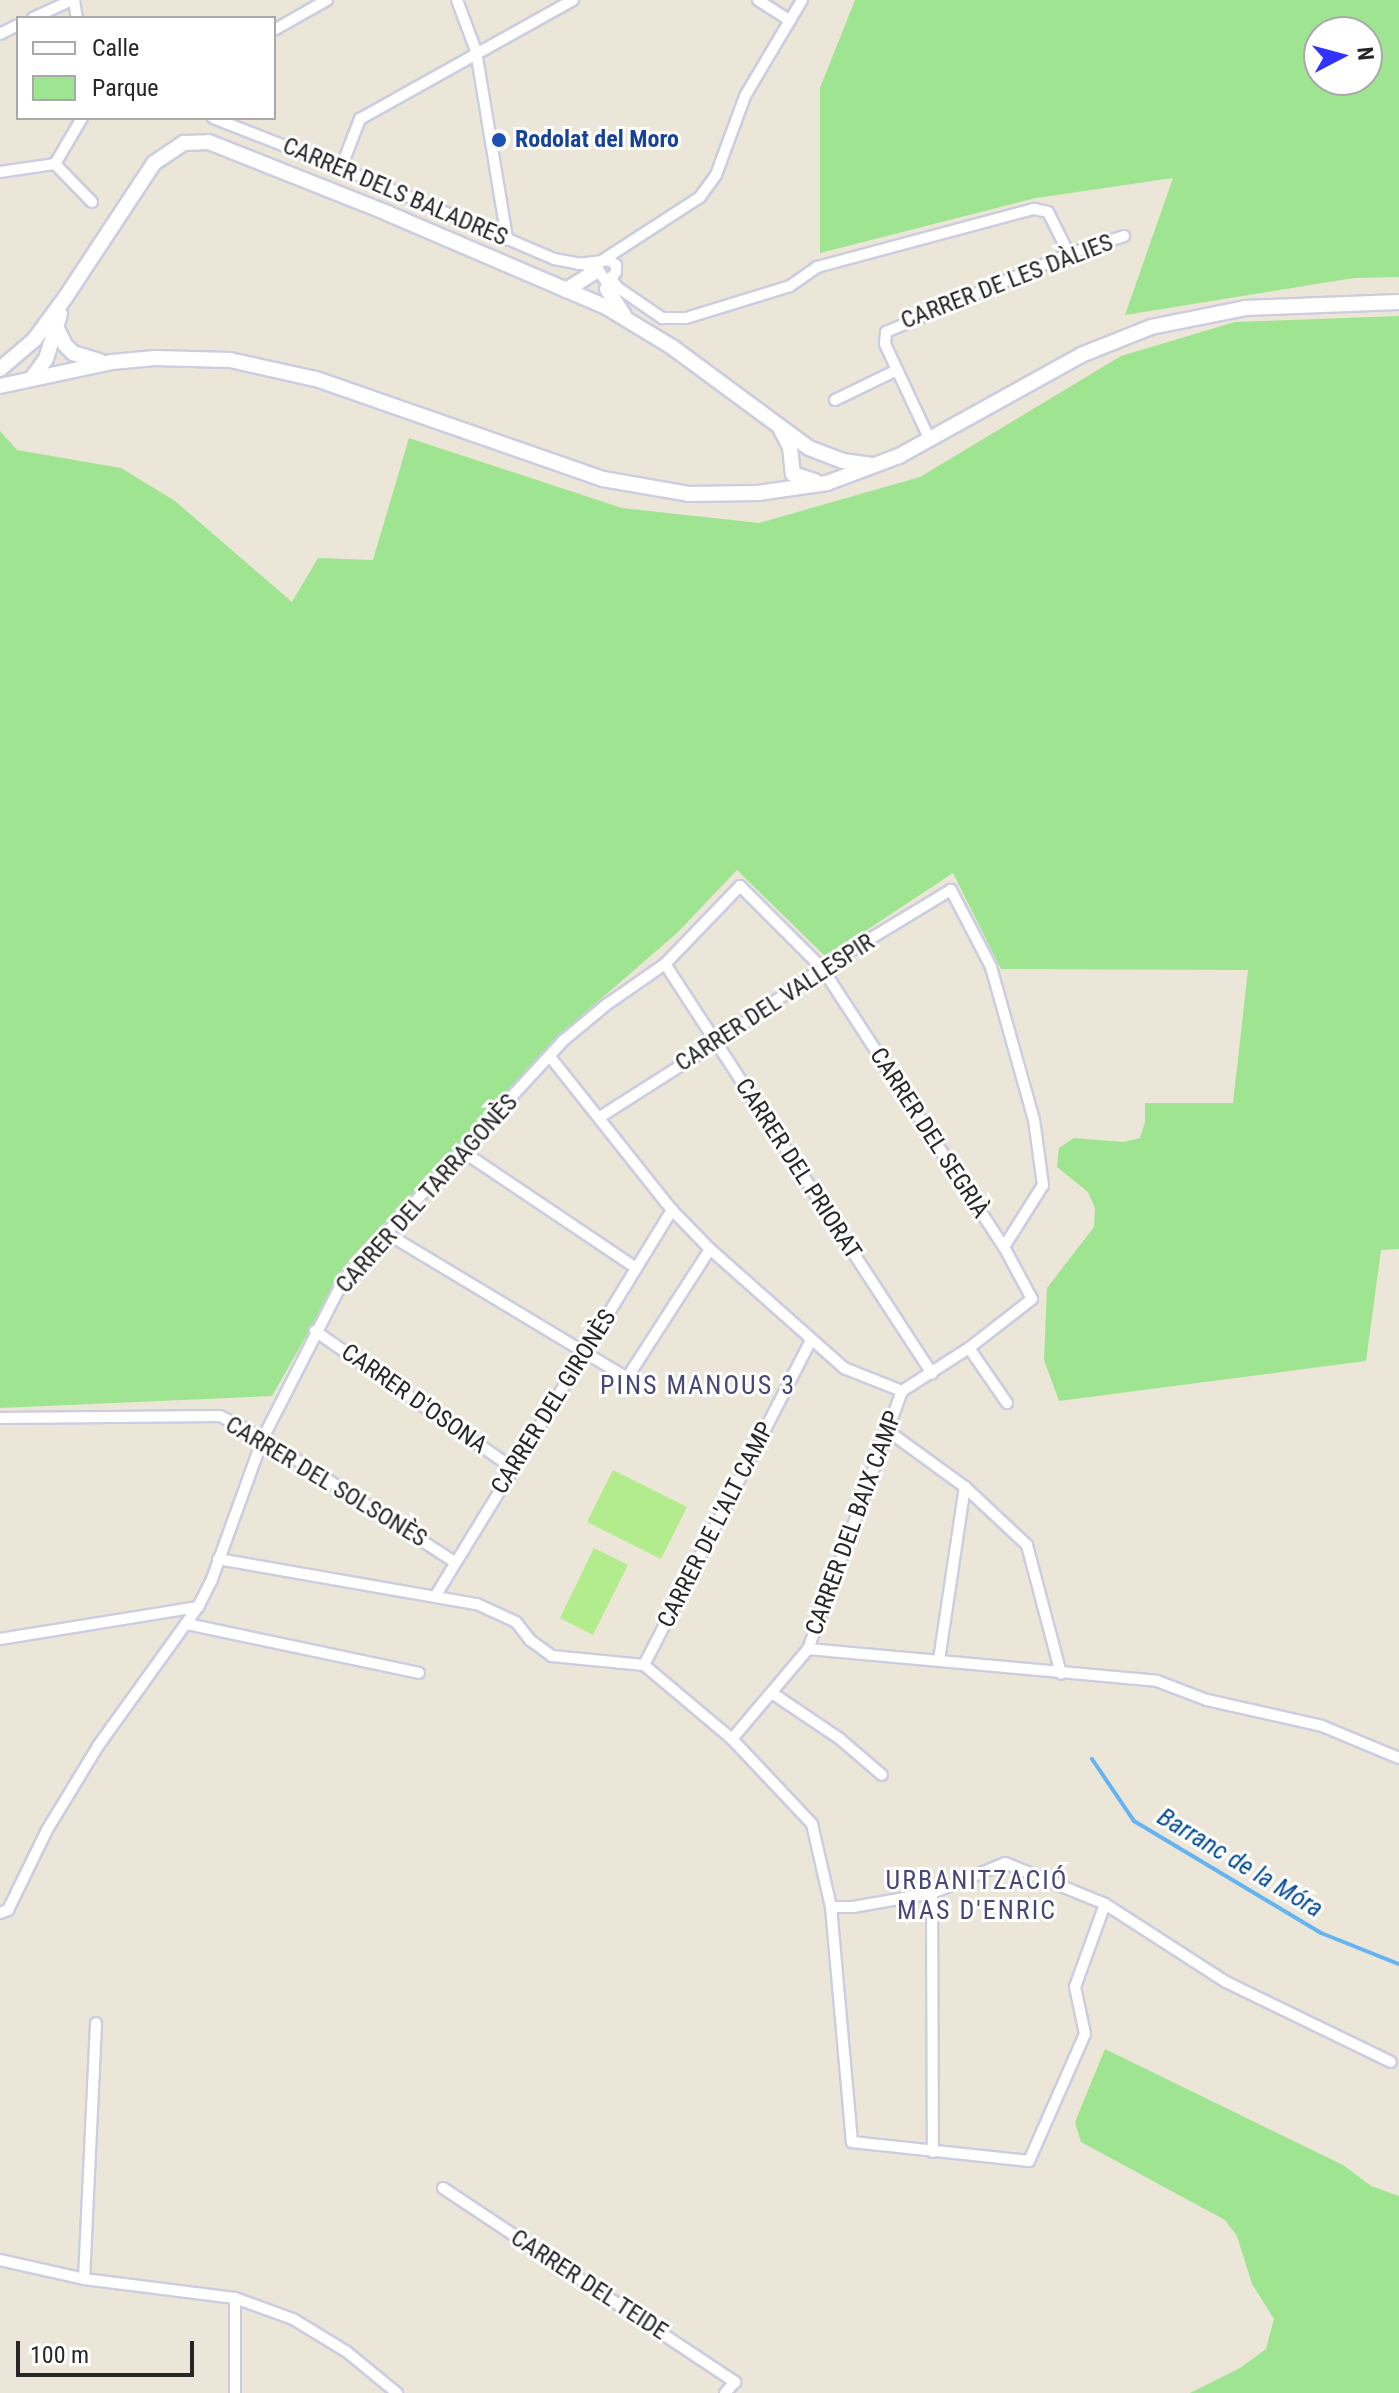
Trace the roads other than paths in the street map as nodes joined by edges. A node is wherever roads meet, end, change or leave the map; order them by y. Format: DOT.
graph roads {
  1 [pos="73,0"];
  2 [pos="327,0"];
  3 [pos="457,0"];
  4 [pos="573,0"];
  5 [pos="758,0"];
  6 [pos="802,0"];
  7 [pos="37,16"];
  8 [pos="790,21"];
  9 [pos="276,29"];
  10 [pos="476,51"];
  11 [pos="81,120"];
  12 [pos="218,120"];
  13 [pos="55,164"];
  14 [pos="341,168"];
  15 [pos="0,172"];
  16 [pos="92,202"];
  17 [pos="1124,236"];
  18 [pos="507,239"];
  19 [pos="1069,254"];
  20 [pos="605,272"];
  21 [pos="566,290"];
  22 [pos="65,298"];
  23 [pos="590,301"];
  24 [pos="1399,302"];
  25 [pos="626,319"];
  26 [pos="55,325"];
  27 [pos="112,362"];
  28 [pos="0,369"];
  29 [pos="897,370"];
  30 [pos="29,380"];
  31 [pos="0,386"];
  32 [pos="835,400"];
  33 [pos="781,430"];
  34 [pos="930,440"];
  35 [pos="813,449"];
  36 [pos="791,464"];
  37 [pos="876,465"];
  38 [pos="819,482"];
  39 [pos="758,493"];
  40 [pos="665,964"];
  41 [pos="822,968"];
  42 [pos="716,1043"];
  43 [pos="551,1058"];
  44 [pos="600,1117"];
  45 [pos="462,1151"];
  46 [pos="672,1210"];
  47 [pos="386,1233"];
  48 [pos="1004,1247"];
  49 [pos="710,1249"];
  50 [pos="636,1268"];
  51 [pos="1032,1299"];
  52 [pos="315,1331"];
  53 [pos="810,1342"];
  54 [pos="969,1348"];
  55 [pos="584,1353"];
  56 [pos="932,1374"];
  57 [pos="902,1391"];
  58 [pos="1007,1403"];
  59 [pos="0,1418"];
  60 [pos="888,1431"];
  61 [pos="263,1438"];
  62 [pos="513,1468"];
  63 [pos="965,1487"];
  64 [pos="218,1559"];
  65 [pos="455,1562"];
  66 [pos="436,1595"];
  67 [pos="198,1607"];
  68 [pos="187,1624"];
  69 [pos="0,1639"];
  70 [pos="808,1649"];
  71 [pos="939,1660"];
  72 [pos="644,1665"];
  73 [pos="419,1673"];
  74 [pos="1061,1674"];
  75 [pos="772,1693"];
  76 [pos="732,1739"];
  77 [pos="1399,1758"];
  78 [pos="882,1775"];
  79 [pos="932,1893"];
  80 [pos="1105,1904"];
  81 [pos="831,1907"];
  82 [pos="0,1913"];
  83 [pos="96,2023"];
  84 [pos="1391,2062"];
  85 [pos="933,2152"];
  86 [pos="443,2188"];
  87 [pos="0,2260"];
  88 [pos="84,2279"];
  89 [pos="235,2298"];
  90 [pos="235,2393"];
  91 [pos="397,2393"];
  92 [pos="725,2393"];
  1 -- 7 [label="street"];
  2 -- 9 [label="street"];
  3 -- 10 [label="street"];
  4 -- 10 [label="street"];
  5 -- 8 [label="street"];
  6 -- 8 [label="street"];
  8 -- 20 [label="street"];
  10 -- 14 [label="street"];
  10 -- 18 [label="street"];
  11 -- 13 [label="street"];
  12 -- 14 [label="street, CARRER DELS BALADRES"];
  13 -- 15 [label="street"];
  13 -- 16 [label="street"];
  14 -- 18 [label="street, CARRER DELS BALADRES"];
  17 -- 19 [label="street, CARRER DE LES DÀLIES"];
  18 -- 20 [label="street, CARRER DELS BALADRES"];
  19 -- 20 [label="street"];
  19 -- 29 [label="street, CARRER DE LES DÀLIES"];
  20 -- 21 [label="main road"];
  20 -- 23 [label="main road"];
  20 -- 25 [label="main road"];
  21 -- 22 [label="main road"];
  21 -- 23 [label="main road"];
  22 -- 26 [label="main road"];
  22 -- 28 [label="main road"];
  23 -- 25 [label="main road"];
  24 -- 34 [label="main road"];
  25 -- 33 [label="main road"];
  26 -- 27 [label="main road"];
  26 -- 30 [label="main road"];
  27 -- 30 [label="main road"];
  27 -- 39 [label="main road"];
  29 -- 32 [label="street, CARRER DE LES DÀLIES"];
  29 -- 34 [label="street, CARRER DE LES DÀLIES"];
  30 -- 31 [label="main road"];
  33 -- 35 [label="main road"];
  33 -- 36 [label="main road"];
  34 -- 37 [label="main road"];
  35 -- 36 [label="main road"];
  35 -- 37 [label="main road"];
  35 -- 38 [label="main road"];
  36 -- 38 [label="main road"];
  36 -- 39 [label="main road"];
  37 -- 38 [label="main road"];
  38 -- 39 [label="main road"];
  40 -- 41 [label="street, CARRER DEL TARRAGONÈS"];
  40 -- 42 [label="street, CARRER DEL PRIORAT"];
  40 -- 43 [label="street, CARRER DEL TARRAGONÈS"];
  41 -- 42 [label="street, CARRER DEL VALLESPIR"];
  41 -- 48 [label="street, CARRER DEL SEGRIÀ"];
  41 -- 48 [label="street, CARRER DEL VALLESPIR"];
  42 -- 44 [label="street, CARRER DEL VALLESPIR"];
  42 -- 56 [label="street, CARRER DEL PRIORAT"];
  43 -- 44 [label="street"];
  43 -- 45 [label="street, CARRER DEL TARRAGONÈS"];
  44 -- 46 [label="street"];
  45 -- 47 [label="street, CARRER DEL TARRAGONÈS"];
  45 -- 50 [label="street"];
  46 -- 49 [label="street"];
  46 -- 50 [label="street, CARRER DEL GIRONÈS"];
  47 -- 52 [label="street, CARRER DEL TARRAGONÈS"];
  47 -- 55 [label="street"];
  48 -- 51 [label="street, CARRER DEL SEGRIÀ"];
  49 -- 53 [label="street"];
  49 -- 55 [label="street"];
  50 -- 55 [label="street, CARRER DEL GIRONÈS"];
  51 -- 54 [label="street, CARRER DEL BAIX CAMP"];
  52 -- 61 [label="street, CARRER DEL TARRAGONÈS"];
  52 -- 62 [label="street, CARRER D'OSONA"];
  53 -- 57 [label="street"];
  53 -- 72 [label="street, CARRER DE L'ALT CAMP"];
  54 -- 56 [label="street, CARRER DEL BAIX CAMP"];
  54 -- 58 [label="street"];
  55 -- 62 [label="street, CARRER DEL GIRONÈS"];
  56 -- 57 [label="street, CARRER DEL BAIX CAMP"];
  57 -- 60 [label="street, CARRER DEL BAIX CAMP"];
  59 -- 61 [label="street, CARRER DEL SOLSONÈS"];
  60 -- 63 [label="street"];
  60 -- 70 [label="street, CARRER DEL BAIX CAMP"];
  61 -- 64 [label="street, CARRER DEL TARRAGONÈS"];
  61 -- 65 [label="street, CARRER DEL SOLSONÈS"];
  62 -- 65 [label="street, CARRER DEL GIRONÈS"];
  63 -- 71 [label="street"];
  63 -- 74 [label="street"];
  64 -- 66 [label="street"];
  64 -- 67 [label="street, CARRER DEL TARRAGONÈS"];
  65 -- 66 [label="street, CARRER DEL GIRONÈS"];
  66 -- 72 [label="street"];
  67 -- 68 [label="street, CARRER DEL TARRAGONÈS"];
  67 -- 69 [label="street"];
  68 -- 73 [label="street"];
  68 -- 82 [label="street, CARRER DEL TARRAGONÈS"];
  70 -- 71 [label="street"];
  70 -- 75 [label="street, CARRER DEL BAIX CAMP"];
  71 -- 74 [label="street"];
  72 -- 76 [label="street"];
  74 -- 77 [label="street"];
  75 -- 76 [label="street, CARRER DEL BAIX CAMP"];
  75 -- 78 [label="street"];
  76 -- 81 [label="street"];
  79 -- 80 [label="street"];
  79 -- 81 [label="street"];
  79 -- 85 [label="street"];
  80 -- 84 [label="street"];
  80 -- 85 [label="street"];
  81 -- 85 [label="street"];
  83 -- 88 [label="street"];
  86 -- 92 [label="street, CARRER DEL TEIDE"];
  87 -- 88 [label="street"];
  88 -- 89 [label="street"];
  89 -- 90 [label="street"];
  89 -- 91 [label="street"];
}
